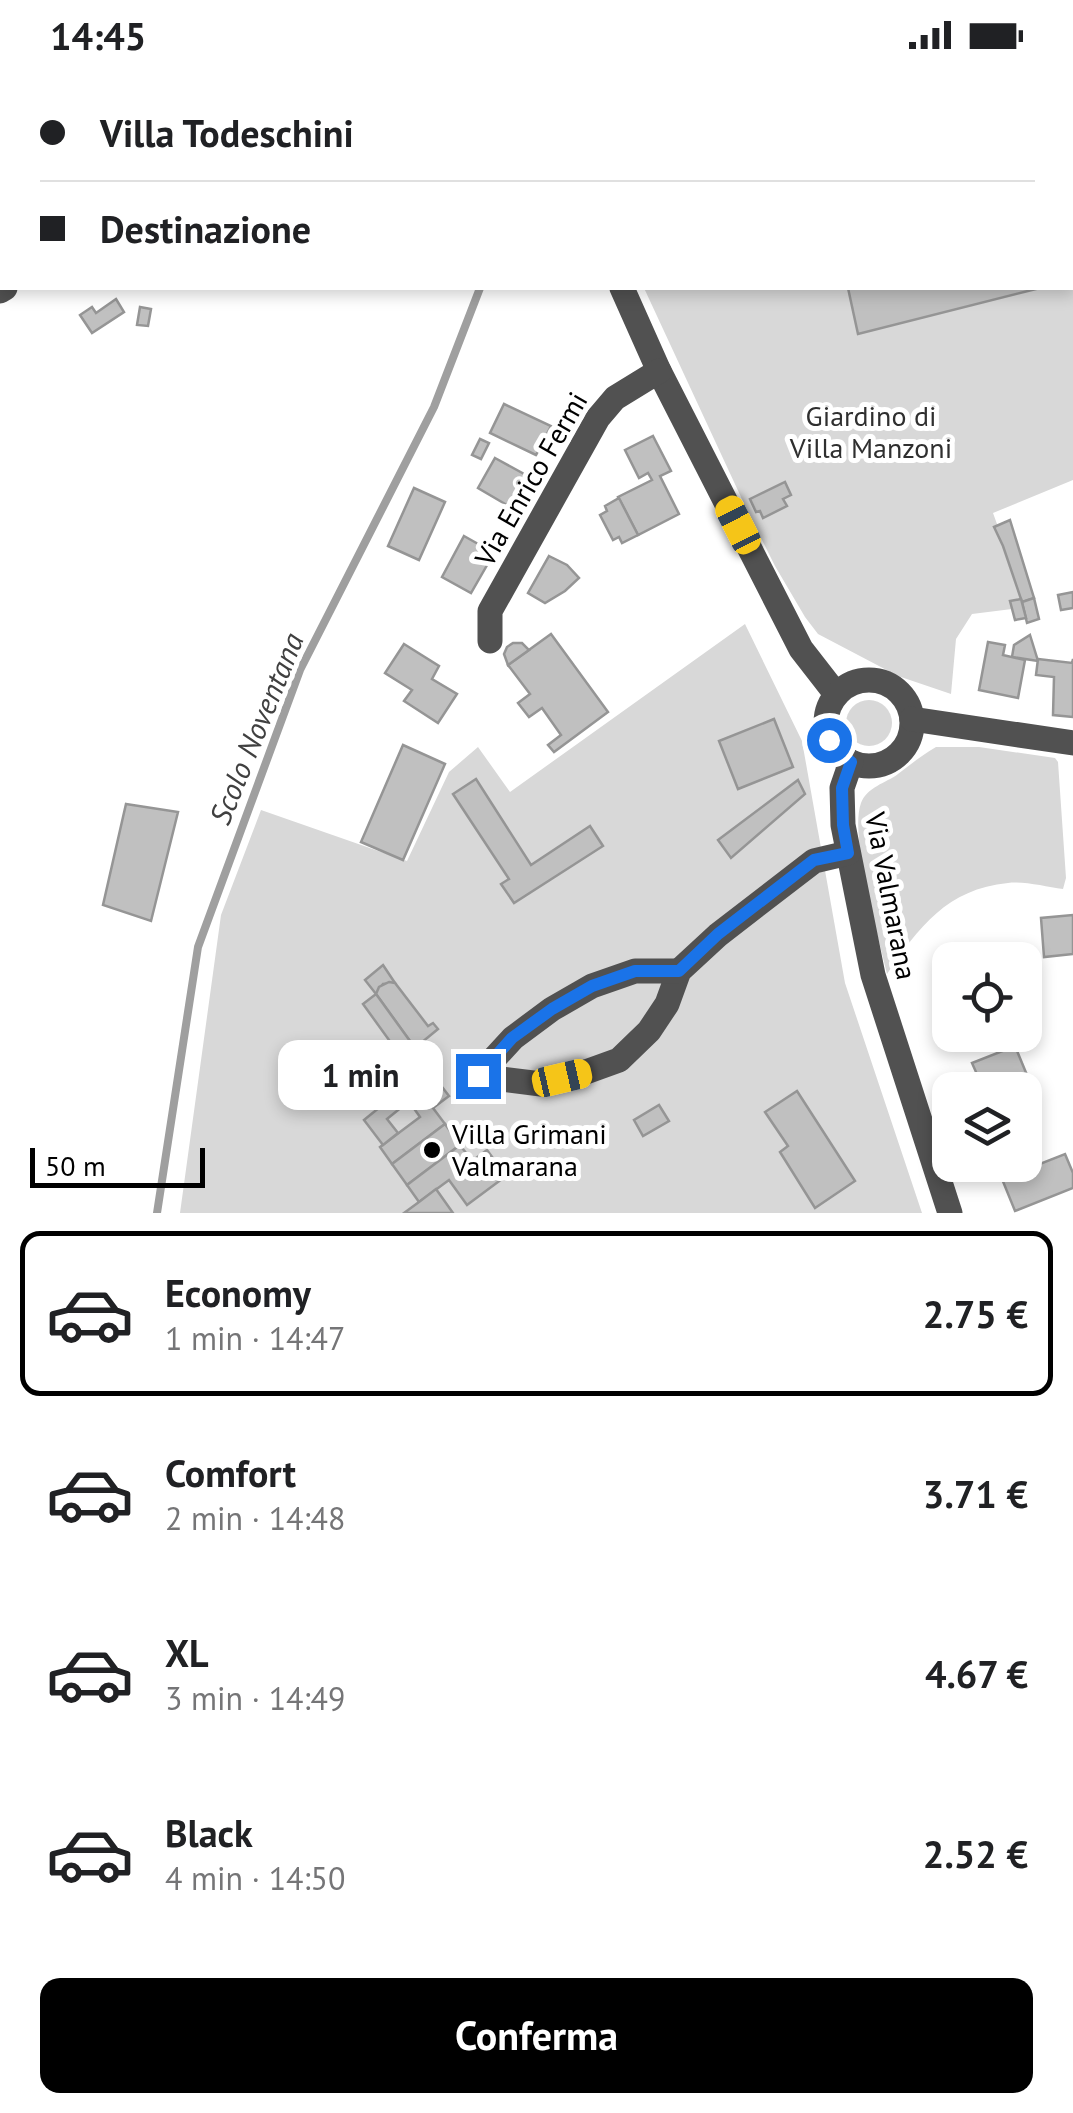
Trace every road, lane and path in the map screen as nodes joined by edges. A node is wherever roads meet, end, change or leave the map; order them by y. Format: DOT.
graph roads {
  1 [pos="623,290"];
  2 [pos="660,371"];
  3 [pos="490,642"];
  4 [pos="836,694"];
  5 [pos="912,719"];
  6 [pos="1073,743"];
  7 [pos="851,762"];
  8 [pos="848,853"];
  9 [pos="679,971"];
  10 [pos="950,1213"];
  1 -- 2 [label="street"];
  2 -- 3 [label="street, Via Enrico Fermi"];
  2 -- 4 [label="street"];
  4 -- 5 [label="street"];
  4 -- 7 [label="street"];
  5 -- 6 [label="street"];
  5 -- 7 [label="street"];
  7 -- 8 [label="street, Via Valmarana"];
  8 -- 9 [label="street"];
  8 -- 10 [label="street, Via Valmarana"];
  9 -- 9 [label="street"];
}
